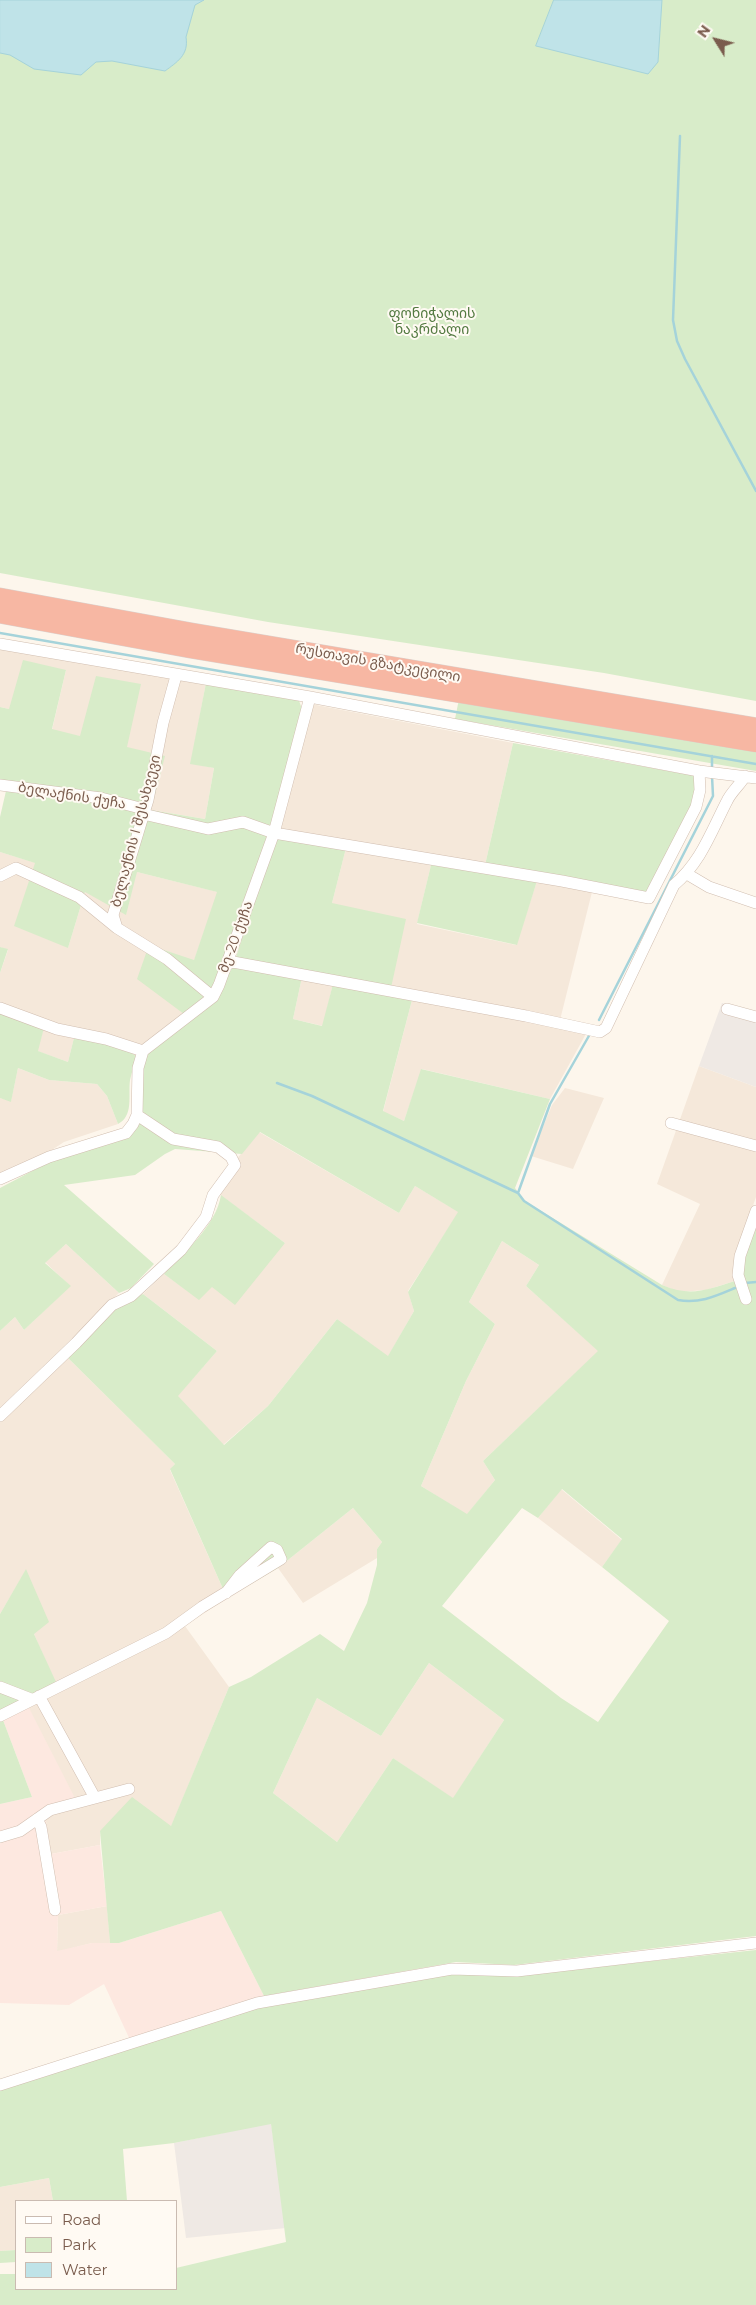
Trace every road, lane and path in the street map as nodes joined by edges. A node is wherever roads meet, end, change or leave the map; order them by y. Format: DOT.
graph roads {
  1 [pos="0,597"];
  2 [pos="0,614"];
  3 [pos="191,640"];
  4 [pos="0,644"];
  5 [pos="176,676"];
  6 [pos="310,697"];
  7 [pos="756,727"];
  8 [pos="756,743"];
  9 [pos="702,771"];
  10 [pos="750,777"];
  11 [pos="0,785"];
  12 [pos="143,812"];
  13 [pos="274,833"];
  14 [pos="688,874"];
  15 [pos="0,876"];
  16 [pos="756,903"];
  17 [pos="117,928"];
  18 [pos="226,965"];
  19 [pos="213,996"];
  20 [pos="0,1008"];
  21 [pos="727,1009"];
  22 [pos="756,1017"];
  23 [pos="142,1051"];
  24 [pos="137,1115"];
  25 [pos="671,1123"];
  26 [pos="756,1146"];
  27 [pos="0,1179"];
  28 [pos="756,1211"];
  29 [pos="746,1299"];
  30 [pos="0,1416"];
  31 [pos="226,1593"];
  32 [pos="0,1688"];
  33 [pos="35,1698"];
  34 [pos="0,1716"];
  35 [pos="129,1789"];
  36 [pos="95,1798"];
  37 [pos="37,1819"];
  38 [pos="0,1837"];
  39 [pos="55,1910"];
  40 [pos="756,1943"];
  41 [pos="0,2085"];
  1 -- 3 [label="highway, რუსთავის გზატკეცილი"];
  2 -- 3 [label="highway, რუსთავის გზატკეცილი"];
  3 -- 7 [label="highway, რუსთავის გზატკეცილი"];
  3 -- 8 [label="highway, რუსთავის გზატკეცილი"];
  4 -- 5 [label="street"];
  5 -- 6 [label="street"];
  5 -- 12 [label="street, ბელაქნის I შესახვევი"];
  6 -- 9 [label="street"];
  6 -- 13 [label="street, მე-20 ქუჩა"];
  9 -- 10 [label="street"];
  9 -- 13 [label="street, ბელაქნის ქუჩა"];
  10 -- 14 [label="street"];
  11 -- 12 [label="street, ბელაქნის ქუჩა"];
  12 -- 13 [label="street, ბელაქნის ქუჩა"];
  12 -- 17 [label="street, ბელაქნის I შესახვევი"];
  13 -- 18 [label="street, მე-20 ქუჩა"];
  14 -- 16 [label="street"];
  14 -- 18 [label="street"];
  15 -- 17 [label="street"];
  17 -- 19 [label="street"];
  18 -- 19 [label="street, მე-20 ქუჩა"];
  19 -- 23 [label="street, მე-20 ქუჩა"];
  20 -- 23 [label="street"];
  21 -- 22 [label="street"];
  23 -- 24 [label="street"];
  24 -- 27 [label="street"];
  24 -- 30 [label="street"];
  25 -- 26 [label="street"];
  28 -- 29 [label="street"];
  31 -- 31 [label="street"];
  31 -- 33 [label="street"];
  32 -- 33 [label="street"];
  33 -- 34 [label="street"];
  33 -- 36 [label="street"];
  35 -- 36 [label="street"];
  36 -- 37 [label="street"];
  37 -- 38 [label="street"];
  37 -- 39 [label="street"];
  40 -- 41 [label="street"];
}
